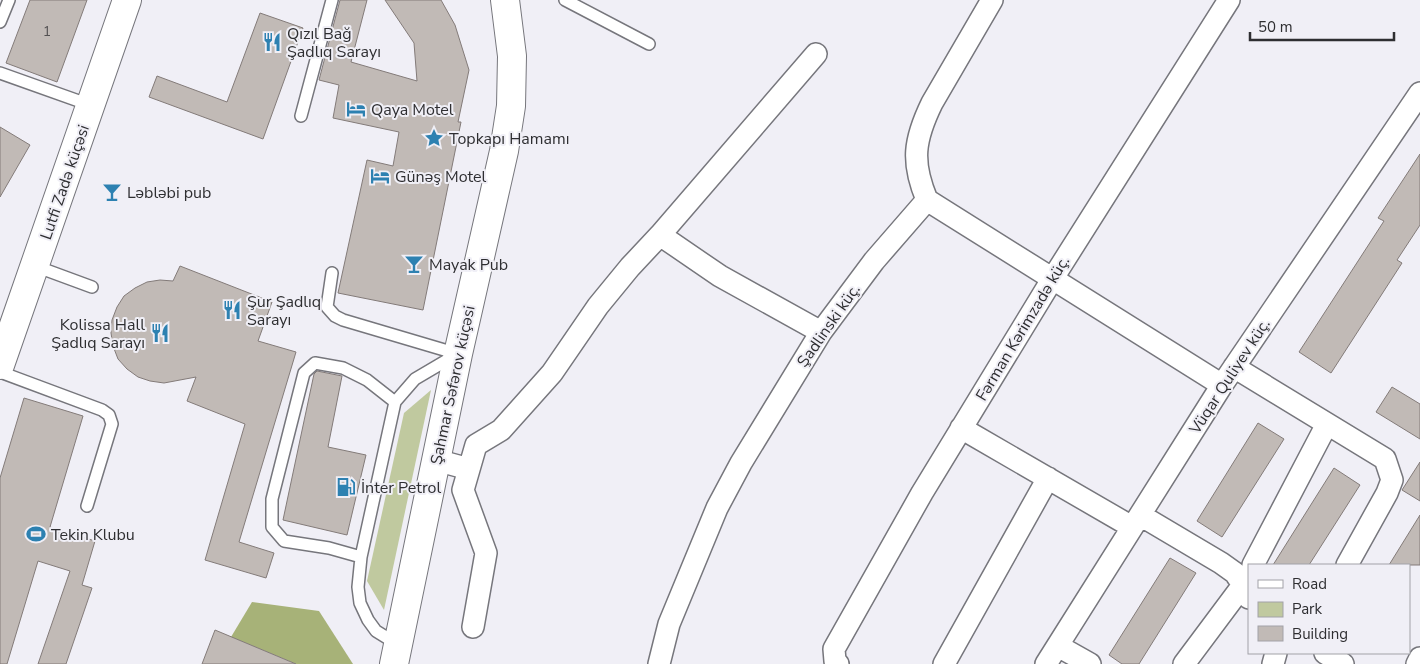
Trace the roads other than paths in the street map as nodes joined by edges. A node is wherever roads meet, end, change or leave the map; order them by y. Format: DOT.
graph roads {
  1 [pos="8,0"];
  2 [pos="127,0"];
  3 [pos="332,0"];
  4 [pos="487,0"];
  5 [pos="505,0"];
  6 [pos="565,0"];
  7 [pos="992,0"];
  8 [pos="1229,0"];
  9 [pos="0,22"];
  10 [pos="650,44"];
  11 [pos="816,54"];
  12 [pos="0,73"];
  13 [pos="1420,93"];
  14 [pos="511,97"];
  15 [pos="91,105"];
  16 [pos="301,116"];
  17 [pos="927,200"];
  18 [pos="660,234"];
  19 [pos="34,266"];
  20 [pos="332,273"];
  21 [pos="1052,278"];
  22 [pos="92,287"];
  23 [pos="821,332"];
  24 [pos="458,354"];
  25 [pos="0,365"];
  26 [pos="0,372"];
  27 [pos="1228,376"];
  28 [pos="395,402"];
  29 [pos="1327,424"];
  30 [pos="961,428"];
  31 [pos="436,460"];
  32 [pos="469,469"];
  33 [pos="1048,478"];
  34 [pos="87,506"];
  35 [pos="1136,521"];
  36 [pos="361,557"];
  37 [pos="1255,564"];
  38 [pos="1348,564"];
  39 [pos="1247,586"];
  40 [pos="473,627"];
  41 [pos="1058,646"];
  42 [pos="395,654"];
  43 [pos="1327,654"];
  44 [pos="1420,658"];
  45 [pos="659,664"];
  46 [pos="838,664"];
  47 [pos="944,664"];
  48 [pos="1046,664"];
  49 [pos="1090,664"];
  50 [pos="1184,664"];
  51 [pos="1343,664"];
  52 [pos="1416,664"];
  1 -- 9 [label="lane"];
  2 -- 15 [label="main road, Lutfi Zadə küçəsi"];
  3 -- 16 [label="lane"];
  4 -- 14 [label="main road"];
  5 -- 14 [label="main road"];
  6 -- 10 [label="lane"];
  7 -- 17 [label="street"];
  8 -- 21 [label="street, Fərman Kərimzadə küç."];
  11 -- 18 [label="street"];
  12 -- 15 [label="lane"];
  13 -- 27 [label="street, Vüqar Quliyev küç."];
  14 -- 24 [label="main road, Şahmar Səfərov küçəsi"];
  15 -- 19 [label="main road, Lutfi Zadə küçəsi"];
  17 -- 21 [label="street"];
  17 -- 23 [label="street, Şadlinski küç."];
  18 -- 23 [label="street"];
  18 -- 32 [label="street"];
  19 -- 22 [label="lane"];
  19 -- 25 [label="main road, Lutfi Zadə küçəsi"];
  20 -- 24 [label="lane"];
  21 -- 27 [label="street"];
  21 -- 30 [label="street, Fərman Kərimzadə küç."];
  23 -- 45 [label="street, Şadlinski küç."];
  24 -- 28 [label="lane"];
  24 -- 31 [label="main road, Şahmar Səfərov küçəsi"];
  26 -- 34 [label="lane"];
  27 -- 29 [label="street"];
  27 -- 35 [label="street, Vüqar Quliyev küç."];
  28 -- 36 [label="lane"];
  28 -- 36 [label="lane"];
  29 -- 37 [label="street"];
  29 -- 38 [label="street"];
  30 -- 33 [label="street"];
  30 -- 46 [label="street, Fərman Kərimzadə küç."];
  31 -- 32 [label="street"];
  31 -- 42 [label="main road, Şahmar Səfərov küçəsi"];
  32 -- 40 [label="street"];
  33 -- 35 [label="street"];
  33 -- 47 [label="street"];
  35 -- 39 [label="street"];
  35 -- 41 [label="street, Vüqar Quliyev küç."];
  36 -- 42 [label="lane"];
  39 -- 50 [label="street"];
  41 -- 48 [label="street, Vüqar Quliyev küç."];
  41 -- 49 [label="street"];
  43 -- 51 [label="street"];
  44 -- 52 [label="street"];
}
